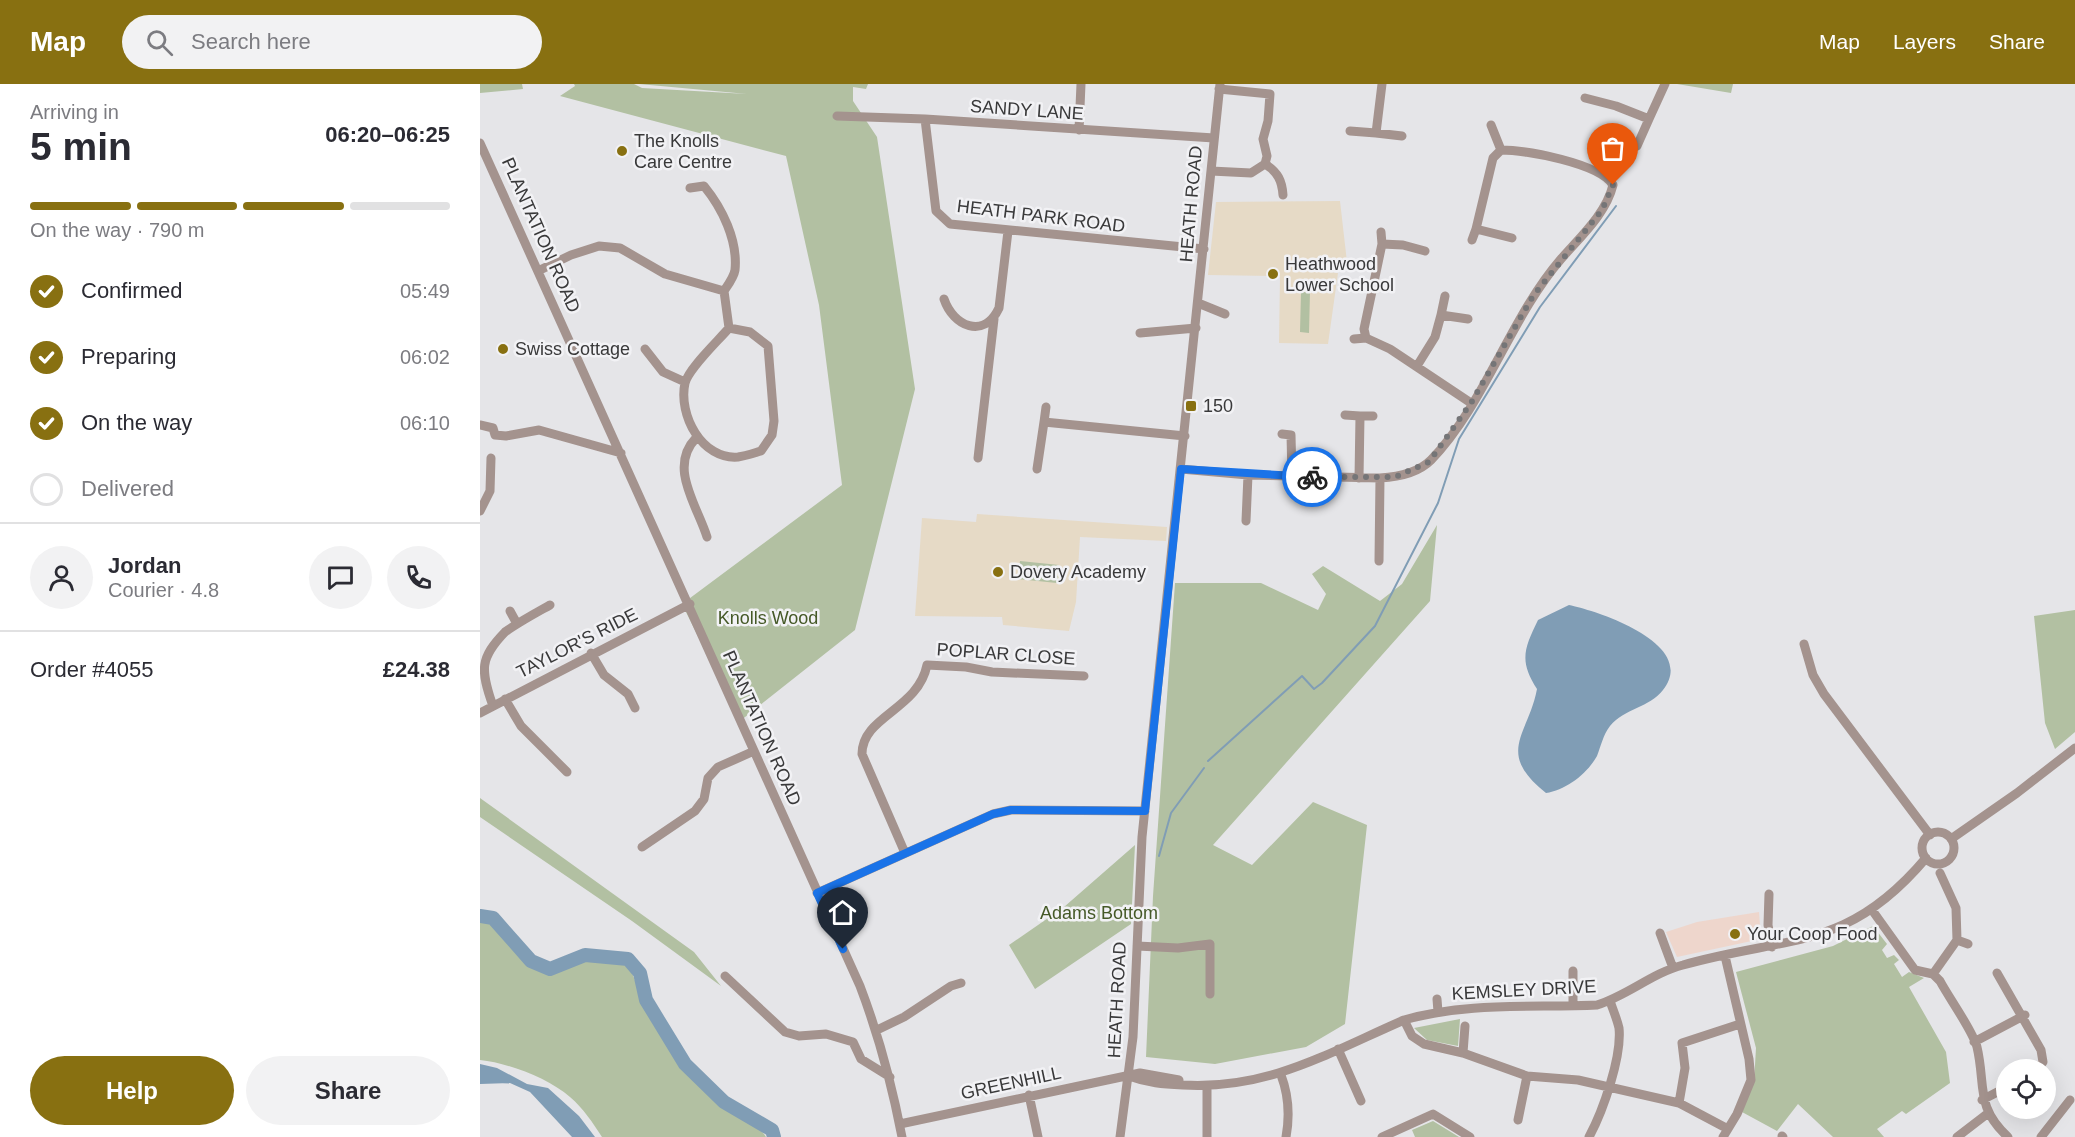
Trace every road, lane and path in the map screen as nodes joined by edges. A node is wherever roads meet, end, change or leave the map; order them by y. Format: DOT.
graph roads {
  1 [pos="1081,84"];
  2 [pos="1382,84"];
  3 [pos="1665,84"];
  4 [pos="1219,87"];
  5 [pos="1271,89"];
  6 [pos="1585,98"];
  7 [pos="837,116"];
  8 [pos="925,119"];
  9 [pos="1649,119"];
  10 [pos="1491,125"];
  11 [pos="1078,130"];
  12 [pos="1350,131"];
  13 [pos="1376,133"];
  14 [pos="1402,136"];
  15 [pos="1214,138"];
  16 [pos="480,143"];
  17 [pos="1637,146"];
  18 [pos="1501,150"];
  19 [pos="1265,164"];
  20 [pos="1211,171"];
  21 [pos="690,188"];
  22 [pos="1283,195"];
  23 [pos="1476,229"];
  24 [pos="1008,231"];
  25 [pos="1381,232"];
  26 [pos="1512,238"];
  27 [pos="1472,240"];
  28 [pos="1382,244"];
  29 [pos="1204,249"];
  30 [pos="1425,251"];
  31 [pos="540,270"];
  32 [pos="724,291"];
  33 [pos="1445,296"];
  34 [pos="944,299"];
  35 [pos="1198,303"];
  36 [pos="1225,314"];
  37 [pos="1441,315"];
  38 [pos="994,319"];
  39 [pos="1468,319"];
  40 [pos="729,328"];
  41 [pos="1196,328"];
  42 [pos="1140,333"];
  43 [pos="1366,338"];
  44 [pos="1354,339"];
  45 [pos="645,349"];
  46 [pos="1417,366"];
  47 [pos="686,382"];
  48 [pos="1471,403"];
  49 [pos="1046,407"];
  50 [pos="1345,415"];
  51 [pos="1359,416"];
  52 [pos="1373,416"];
  53 [pos="1044,422"];
  54 [pos="480,425"];
  55 [pos="1302,435"];
  56 [pos="1185,436"];
  57 [pos="696,438"];
  58 [pos="621,453"];
  59 [pos="490,458"];
  60 [pos="978,458"];
  61 [pos="1037,469"];
  62 [pos="1181,469"];
  63 [pos="1248,475"];
  64 [pos="1292,477"];
  65 [pos="1359,478"];
  66 [pos="1380,478"];
  67 [pos="480,511"];
  68 [pos="1246,521"];
  69 [pos="707,537"];
  70 [pos="1380,561"];
  71 [pos="690,604"];
  72 [pos="550,605"];
  73 [pos="510,611"];
  74 [pos="516,622"];
  75 [pos="1804,644"];
  76 [pos="591,653"];
  77 [pos="1084,676"];
  78 [pos="505,699"];
  79 [pos="493,706"];
  80 [pos="635,708"];
  81 [pos="480,713"];
  82 [pos="2075,748"];
  83 [pos="754,751"];
  84 [pos="567,772"];
  85 [pos="1145,811"];
  86 [pos="1930,835"];
  87 [pos="1951,839"];
  88 [pos="642,847"];
  89 [pos="905,853"];
  90 [pos="1926,858"];
  91 [pos="1940,873"];
  92 [pos="817,893"];
  93 [pos="1769,894"];
  94 [pos="1872,910"];
  95 [pos="1660,933"];
  96 [pos="1957,940"];
  97 [pos="1210,944"];
  98 [pos="1221,944"];
  99 [pos="1968,944"];
  100 [pos="1137,946"];
  101 [pos="1772,947"];
  102 [pos="1725,956"];
  103 [pos="1673,968"];
  104 [pos="1573,971"];
  105 [pos="1996,973"];
  106 [pos="1933,974"];
  107 [pos="725,976"];
  108 [pos="962,983"];
  109 [pos="1210,994"];
  110 [pos="1437,999"];
  111 [pos="1610,1001"];
  112 [pos="1573,1006"];
  113 [pos="1438,1012"];
  114 [pos="2024,1016"];
  115 [pos="1404,1020"];
  116 [pos="1740,1024"];
  117 [pos="1465,1026"];
  118 [pos="877,1030"];
  119 [pos="1974,1042"];
  120 [pos="1338,1049"];
  121 [pos="1463,1053"];
  122 [pos="2042,1059"];
  123 [pos="1281,1075"];
  124 [pos="1129,1076"];
  125 [pos="1527,1076"];
  126 [pos="890,1077"];
  127 [pos="1207,1086"];
  128 [pos="1608,1086"];
  129 [pos="1996,1094"];
  130 [pos="1029,1095"];
  131 [pos="1361,1101"];
  132 [pos="1982,1101"];
  133 [pos="2070,1101"];
  134 [pos="1679,1103"];
  135 [pos="1987,1114"];
  136 [pos="1518,1120"];
  137 [pos="900,1124"];
  138 [pos="1725,1133"];
  139 [pos="1592,1136"];
  140 [pos="902,1137"];
  141 [pos="1038,1137"];
  142 [pos="1120,1137"];
  143 [pos="1207,1137"];
  144 [pos="1286,1137"];
  145 [pos="1382,1137"];
  146 [pos="1470,1137"];
  147 [pos="1957,1137"];
  148 [pos="2008,1137"];
  149 [pos="2041,1137"];
  1 -- 11 [label="street"];
  2 -- 13 [label="street"];
  3 -- 9 [label="street"];
  4 -- 5 [label="street"];
  4 -- 15 [label="street, HEATH ROAD"];
  5 -- 19 [label="street"];
  6 -- 9 [label="street"];
  7 -- 8 [label="street, SANDY LANE"];
  8 -- 11 [label="street, SANDY LANE"];
  8 -- 24 [label="street, HEATH PARK ROAD"];
  9 -- 17 [label="street"];
  10 -- 18 [label="street"];
  11 -- 15 [label="street, SANDY LANE"];
  12 -- 13 [label="street"];
  13 -- 14 [label="street"];
  15 -- 20 [label="street, HEATH ROAD"];
  16 -- 31 [label="street, PLANTATION ROAD"];
  18 -- 23 [label="street"];
  18 -- 48 [label="street"];
  19 -- 20 [label="street"];
  19 -- 22 [label="street"];
  20 -- 29 [label="street, HEATH ROAD"];
  21 -- 32 [label="street"];
  23 -- 26 [label="street"];
  23 -- 27 [label="street"];
  24 -- 29 [label="street, HEATH PARK ROAD"];
  24 -- 38 [label="street"];
  25 -- 28 [label="street"];
  28 -- 30 [label="street"];
  28 -- 43 [label="street"];
  29 -- 35 [label="street, HEATH ROAD"];
  31 -- 32 [label="street"];
  31 -- 58 [label="street, PLANTATION ROAD"];
  32 -- 40 [label="street"];
  33 -- 37 [label="street"];
  34 -- 38 [label="street"];
  35 -- 36 [label="street"];
  35 -- 41 [label="street, HEATH ROAD"];
  37 -- 39 [label="street"];
  37 -- 46 [label="street"];
  38 -- 60 [label="street"];
  40 -- 47 [label="street"];
  40 -- 57 [label="street"];
  41 -- 42 [label="street"];
  41 -- 56 [label="street, HEATH ROAD"];
  43 -- 44 [label="street"];
  43 -- 46 [label="street"];
  45 -- 47 [label="street"];
  46 -- 48 [label="street"];
  47 -- 57 [label="street"];
  48 -- 66 [label="street"];
  49 -- 53 [label="street"];
  50 -- 51 [label="street"];
  51 -- 52 [label="street"];
  51 -- 65 [label="street"];
  53 -- 56 [label="street"];
  53 -- 61 [label="street"];
  54 -- 58 [label="street"];
  55 -- 64 [label="street"];
  56 -- 62 [label="street, HEATH ROAD"];
  57 -- 69 [label="street"];
  58 -- 71 [label="street, PLANTATION ROAD"];
  59 -- 67 [label="street"];
  62 -- 63 [label="street"];
  62 -- 85 [label="street, HEATH ROAD"];
  63 -- 64 [label="street"];
  63 -- 68 [label="street"];
  64 -- 65 [label="street"];
  65 -- 66 [label="street"];
  66 -- 70 [label="street"];
  71 -- 76 [label="street, TAYLOR'S RIDE"];
  71 -- 83 [label="street, PLANTATION ROAD"];
  72 -- 74 [label="street"];
  73 -- 74 [label="street"];
  74 -- 79 [label="street"];
  75 -- 86 [label="street"];
  76 -- 78 [label="street, TAYLOR'S RIDE"];
  76 -- 80 [label="street"];
  77 -- 89 [label="street, POPLAR CLOSE"];
  78 -- 79 [label="street, TAYLOR'S RIDE"];
  78 -- 84 [label="street"];
  79 -- 81 [label="street, TAYLOR'S RIDE"];
  82 -- 87 [label="street"];
  83 -- 88 [label="street"];
  83 -- 92 [label="street, PLANTATION ROAD"];
  85 -- 89 [label="street"];
  85 -- 100 [label="street, HEATH ROAD"];
  86 -- 87 [label="street"];
  86 -- 90 [label="street"];
  87 -- 90 [label="street"];
  89 -- 92 [label="street"];
  90 -- 94 [label="street, KEMSLEY DRIVE"];
  91 -- 96 [label="street"];
  92 -- 118 [label="street, PLANTATION ROAD"];
  93 -- 101 [label="street"];
  94 -- 101 [label="street, KEMSLEY DRIVE"];
  94 -- 106 [label="street"];
  95 -- 103 [label="street"];
  96 -- 99 [label="street"];
  96 -- 106 [label="street"];
  97 -- 98 [label="street"];
  97 -- 100 [label="street"];
  97 -- 109 [label="street"];
  100 -- 124 [label="street, HEATH ROAD"];
  101 -- 102 [label="street, KEMSLEY DRIVE"];
  102 -- 103 [label="street, KEMSLEY DRIVE"];
  102 -- 116 [label="street"];
  103 -- 111 [label="street, KEMSLEY DRIVE"];
  104 -- 112 [label="street"];
  105 -- 114 [label="street"];
  106 -- 119 [label="street"];
  107 -- 126 [label="street"];
  108 -- 118 [label="street"];
  110 -- 113 [label="street"];
  111 -- 112 [label="street, KEMSLEY DRIVE"];
  111 -- 128 [label="street"];
  112 -- 113 [label="street, KEMSLEY DRIVE"];
  113 -- 115 [label="street, KEMSLEY DRIVE"];
  114 -- 119 [label="street"];
  114 -- 122 [label="street"];
  115 -- 120 [label="street, KEMSLEY DRIVE"];
  115 -- 121 [label="street"];
  116 -- 134 [label="street"];
  116 -- 138 [label="street"];
  117 -- 121 [label="street"];
  118 -- 126 [label="street, PLANTATION ROAD"];
  119 -- 132 [label="street"];
  120 -- 123 [label="street, KEMSLEY DRIVE"];
  120 -- 131 [label="street"];
  121 -- 125 [label="street"];
  123 -- 127 [label="street, KEMSLEY DRIVE"];
  123 -- 144 [label="street"];
  124 -- 127 [label="street, KEMSLEY DRIVE"];
  124 -- 130 [label="street, GREENHILL"];
  124 -- 142 [label="street, HEATH ROAD"];
  125 -- 128 [label="street"];
  125 -- 136 [label="street"];
  126 -- 137 [label="street, PLANTATION ROAD"];
  127 -- 143 [label="street"];
  128 -- 134 [label="street"];
  128 -- 139 [label="street"];
  129 -- 132 [label="street"];
  130 -- 137 [label="street, GREENHILL"];
  130 -- 141 [label="street"];
  132 -- 135 [label="street"];
  133 -- 149 [label="street"];
  134 -- 138 [label="street"];
  135 -- 147 [label="street"];
  135 -- 148 [label="street"];
  137 -- 140 [label="street, PLANTATION ROAD"];
  145 -- 146 [label="street"];
}
